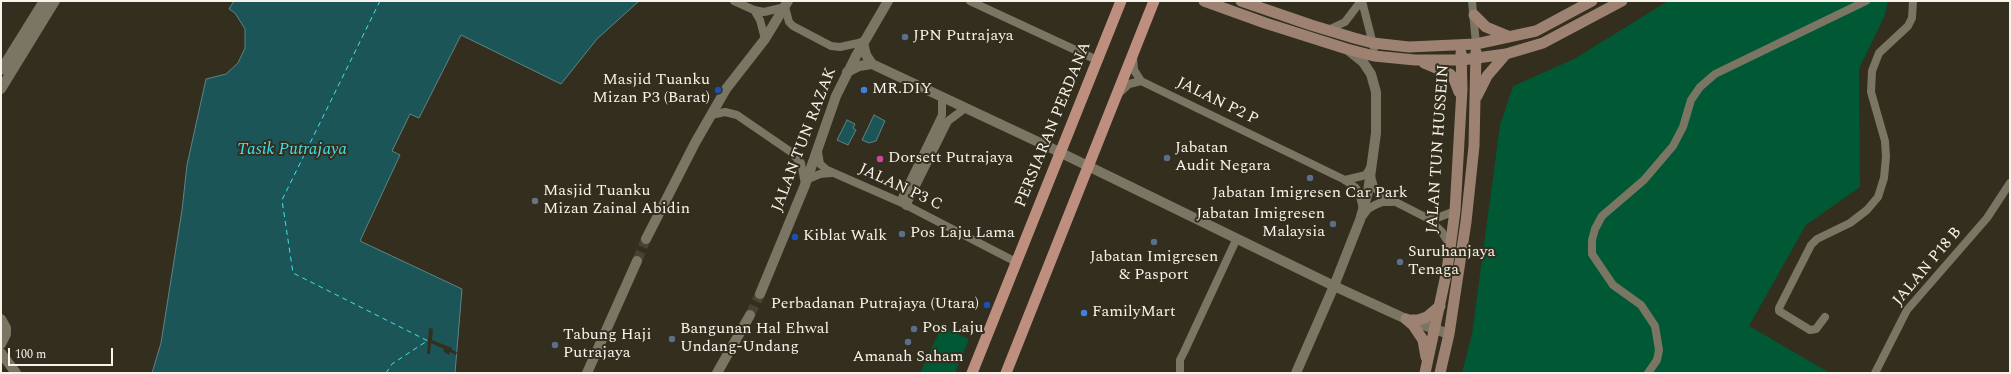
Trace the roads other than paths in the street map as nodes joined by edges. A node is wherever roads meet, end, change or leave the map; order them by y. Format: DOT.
graph roads {
  1 [pos="44,1"];
  2 [pos="55,1"];
  3 [pos="734,1"];
  4 [pos="888,1"];
  5 [pos="970,1"];
  6 [pos="1121,1"];
  7 [pos="1154,1"];
  8 [pos="1204,1"];
  9 [pos="1241,1"];
  10 [pos="1362,1"];
  11 [pos="1472,1"];
  12 [pos="1592,1"];
  13 [pos="1622,1"];
  14 [pos="1866,1"];
  15 [pos="1913,1"];
  16 [pos="786,4"];
  17 [pos="754,10"];
  18 [pos="1474,15"];
  19 [pos="1327,30"];
  20 [pos="1511,36"];
  21 [pos="764,39"];
  22 [pos="863,42"];
  23 [pos="1374,43"];
  24 [pos="1476,44"];
  25 [pos="1461,45"];
  26 [pos="1347,49"];
  27 [pos="1506,54"];
  28 [pos="1133,55"];
  29 [pos="1374,56"];
  30 [pos="1477,59"];
  31 [pos="1097,60"];
  32 [pos="1415,60"];
  33 [pos="1462,60"];
  34 [pos="872,64"];
  35 [pos="1,70"];
  36 [pos="847,72"];
  37 [pos="1141,81"];
  38 [pos="1,89"];
  39 [pos="1117,95"];
  40 [pos="942,99"];
  41 [pos="1475,100"];
  42 [pos="964,108"];
  43 [pos="1460,113"];
  44 [pos="711,115"];
  45 [pos="819,145"];
  46 [pos="1061,153"];
  47 [pos="1089,167"];
  48 [pos="1371,169"];
  49 [pos="835,174"];
  50 [pos="1345,180"];
  51 [pos="806,183"];
  52 [pos="2010,183"];
  53 [pos="1393,202"];
  54 [pos="903,204"];
  55 [pos="1454,211"];
  56 [pos="1362,215"];
  57 [pos="1427,218"];
  58 [pos="1236,238"];
  59 [pos="646,239"];
  60 [pos="1449,244"];
  61 [pos="637,261"];
  62 [pos="1016,262"];
  63 [pos="1334,286"];
  64 [pos="760,294"];
  65 [pos="1440,306"];
  66 [pos="750,315"];
  67 [pos="1825,317"];
  68 [pos="1,319"];
  69 [pos="1408,320"];
  70 [pos="1434,330"];
  71 [pos="1449,334"];
  72 [pos="1,344"];
  73 [pos="1,353"];
  74 [pos="16,373"];
  75 [pos="587,373"];
  76 [pos="717,373"];
  77 [pos="972,373"];
  78 [pos="1006,373"];
  79 [pos="1180,373"];
  80 [pos="1296,373"];
  81 [pos="1425,373"];
  82 [pos="1440,373"];
  83 [pos="1648,373"];
  84 [pos="1875,373"];
  1 -- 35 [label="street"];
  2 -- 38 [label="street"];
  3 -- 17 [label="street"];
  4 -- 22 [label="street, JALAN TUN RAZAK"];
  5 -- 31 [label="street"];
  6 -- 31 [label="main road, PERSIARAN PERDANA"];
  7 -- 28 [label="main road"];
  8 -- 26 [label="main road"];
  9 -- 19 [label="main road"];
  10 -- 19 [label="street"];
  10 -- 23 [label="street"];
  11 -- 18 [label="street, JALAN TUN HUSSEIN"];
  12 -- 20 [label="main road"];
  13 -- 27 [label="main road"];
  14 -- 83 [label="street"];
  15 -- 67 [label="street"];
  16 -- 17 [label="street"];
  16 -- 21 [label="street"];
  16 -- 22 [label="street"];
  17 -- 21 [label="street"];
  18 -- 20 [label="main road"];
  18 -- 24 [label="street, JALAN TUN HUSSEIN"];
  19 -- 23 [label="main road"];
  20 -- 24 [label="main road"];
  21 -- 44 [label="street"];
  22 -- 34 [label="street"];
  22 -- 36 [label="street, JALAN TUN RAZAK"];
  23 -- 25 [label="main road"];
  23 -- 29 [label="street"];
  24 -- 25 [label="main road"];
  24 -- 30 [label="main road, JALAN TUN HUSSEIN"];
  25 -- 33 [label="main road, JALAN TUN HUSSEIN"];
  26 -- 29 [label="main road"];
  26 -- 48 [label="street"];
  27 -- 30 [label="main road"];
  27 -- 41 [label="main road"];
  28 -- 37 [label="street"];
  28 -- 39 [label="main road"];
  29 -- 32 [label="main road"];
  30 -- 33 [label="main road"];
  30 -- 41 [label="main road, JALAN TUN HUSSEIN"];
  31 -- 46 [label="main road, PERSIARAN PERDANA"];
  32 -- 33 [label="main road"];
  32 -- 43 [label="main road"];
  33 -- 43 [label="main road, JALAN TUN HUSSEIN"];
  34 -- 36 [label="street"];
  34 -- 40 [label="street"];
  36 -- 45 [label="street, JALAN TUN RAZAK"];
  37 -- 39 [label="street"];
  37 -- 50 [label="street, JALAN P2 P"];
  39 -- 47 [label="main road"];
  40 -- 42 [label="street"];
  40 -- 54 [label="street"];
  41 -- 71 [label="main road, JALAN TUN HUSSEIN"];
  42 -- 46 [label="street"];
  42 -- 54 [label="street"];
  43 -- 55 [label="main road, JALAN TUN HUSSEIN"];
  44 -- 51 [label="street"];
  44 -- 59 [label="street"];
  45 -- 49 [label="street, JALAN P3 C"];
  45 -- 51 [label="street, JALAN TUN RAZAK"];
  46 -- 47 [label="street"];
  46 -- 62 [label="main road, PERSIARAN PERDANA"];
  47 -- 58 [label="street"];
  47 -- 78 [label="main road"];
  48 -- 50 [label="street"];
  48 -- 53 [label="street"];
  48 -- 56 [label="street"];
  49 -- 51 [label="street, JALAN P3 C"];
  49 -- 54 [label="street, JALAN P3 C"];
  50 -- 56 [label="street, JALAN P2 P"];
  51 -- 64 [label="street, JALAN TUN RAZAK"];
  52 -- 84 [label="street, JALAN P18 B"];
  53 -- 56 [label="street"];
  53 -- 57 [label="street"];
  54 -- 62 [label="street, JALAN P3 C"];
  55 -- 57 [label="street"];
  55 -- 60 [label="main road, JALAN TUN HUSSEIN"];
  56 -- 63 [label="street"];
  57 -- 60 [label="street"];
  58 -- 63 [label="street"];
  58 -- 79 [label="street"];
  60 -- 65 [label="main road, JALAN TUN HUSSEIN"];
  61 -- 75 [label="street"];
  62 -- 77 [label="main road, PERSIARAN PERDANA"];
  63 -- 69 [label="street"];
  63 -- 80 [label="street"];
  65 -- 69 [label="main road"];
  65 -- 70 [label="main road, JALAN TUN HUSSEIN"];
  66 -- 76 [label="street"];
  68 -- 72 [label="street"];
  69 -- 70 [label="street"];
  69 -- 81 [label="main road"];
  70 -- 71 [label="street"];
  70 -- 81 [label="main road, JALAN TUN HUSSEIN"];
  71 -- 82 [label="main road, JALAN TUN HUSSEIN"];
  73 -- 74 [label="street"];
}
